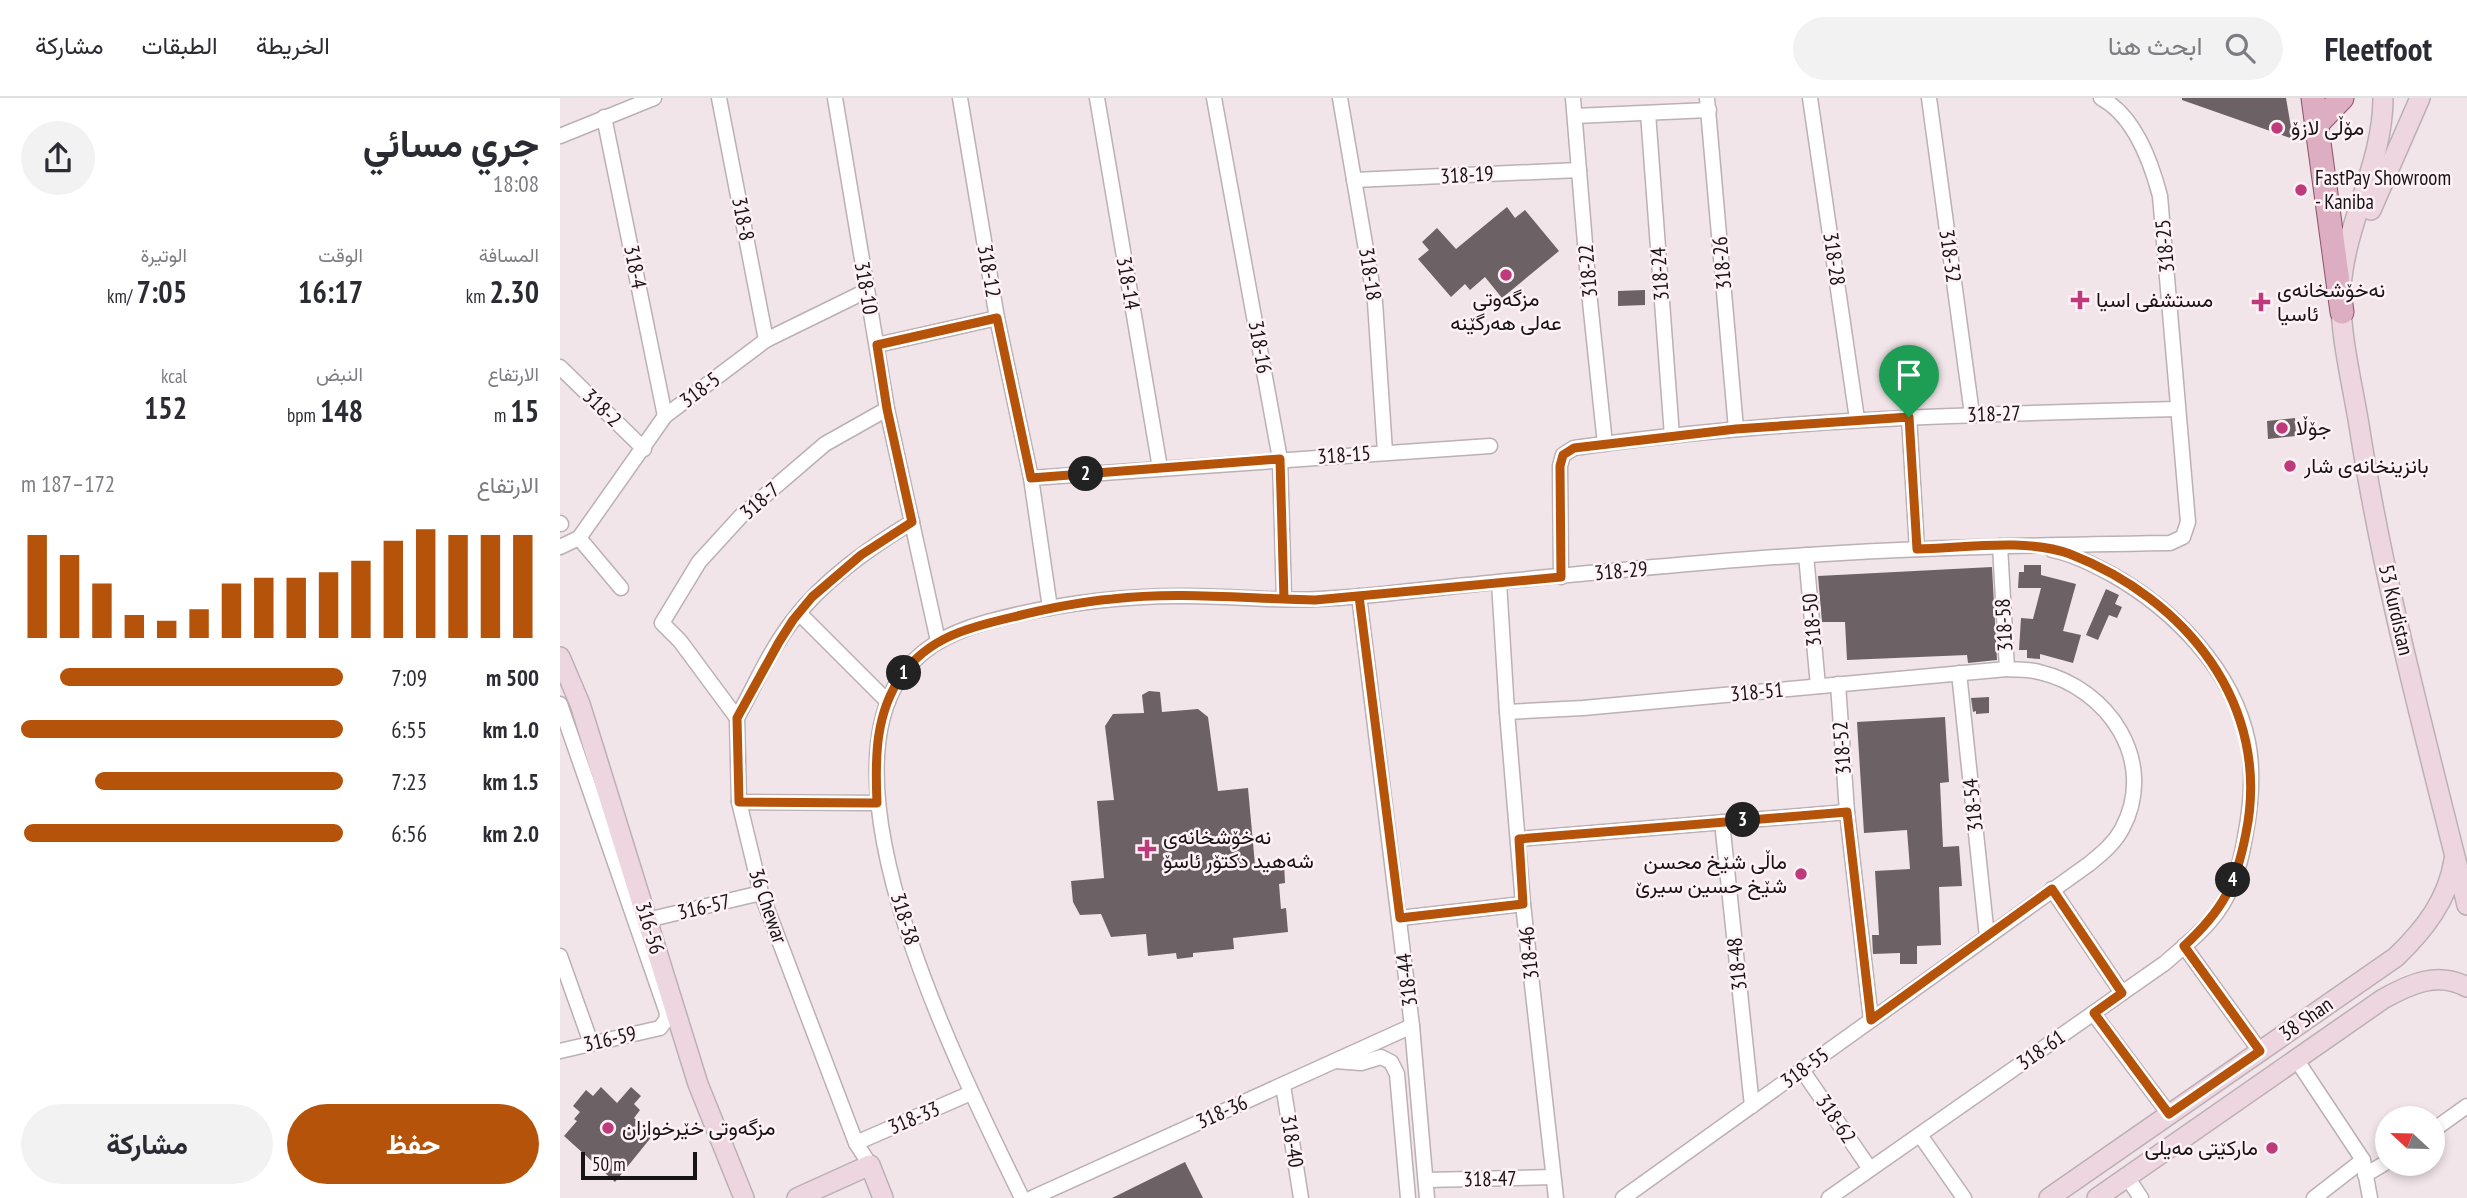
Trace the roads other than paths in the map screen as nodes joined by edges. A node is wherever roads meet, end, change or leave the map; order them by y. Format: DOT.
graph roads {
  1 [pos="654,98"];
  2 [pos="719,98"];
  3 [pos="835,98"];
  4 [pos="960,98"];
  5 [pos="1097,98"];
  6 [pos="1214,98"];
  7 [pos="1340,98"];
  8 [pos="1573,98"];
  9 [pos="1810,98"];
  10 [pos="1929,98"];
  11 [pos="2101,98"];
  12 [pos="2313,98"];
  13 [pos="2342,98"];
  14 [pos="2383,98"];
  15 [pos="2420,98"];
  16 [pos="1708,104"];
  17 [pos="1648,113"];
  18 [pos="1575,116"];
  19 [pos="604,117"];
  20 [pos="2316,125"];
  21 [pos="560,136"];
  22 [pos="1579,170"];
  23 [pos="1354,180"];
  24 [pos="866,291"];
  25 [pos="2342,312"];
  26 [pos="997,318"];
  27 [pos="766,340"];
  28 [pos="877,345"];
  29 [pos="560,367"];
  30 [pos="887,409"];
  31 [pos="2177,409"];
  32 [pos="1972,414"];
  33 [pos="665,416"];
  34 [pos="1909,417"];
  35 [pos="1857,419"];
  36 [pos="1736,429"];
  37 [pos="1672,436"];
  38 [pos="1605,444"];
  39 [pos="1490,446"];
  40 [pos="644,449"];
  41 [pos="1385,452"];
  42 [pos="1280,459"];
  43 [pos="1160,468"];
  44 [pos="1031,478"];
  45 [pos="912,522"];
  46 [pos="2183,537"];
  47 [pos="579,538"];
  48 [pos="2020,546"];
  49 [pos="560,547"];
  50 [pos="2000,547"];
  51 [pos="1917,549"];
  52 [pos="1806,555"];
  53 [pos="1561,577"];
  54 [pos="1499,582"];
  55 [pos="621,588"];
  56 [pos="1359,596"];
  57 [pos="1284,599"];
  58 [pos="1050,608"];
  59 [pos="799,613"];
  60 [pos="938,641"];
  61 [pos="560,657"];
  62 [pos="2007,669"];
  63 [pos="1959,673"];
  64 [pos="1838,684"];
  65 [pos="1818,686"];
  66 [pos="888,702"];
  67 [pos="560,704"];
  68 [pos="1507,712"];
  69 [pos="737,718"];
  70 [pos="739,802"];
  71 [pos="877,803"];
  72 [pos="1847,812"];
  73 [pos="1722,822"];
  74 [pos="1519,839"];
  75 [pos="2455,856"];
  76 [pos="2052,889"];
  77 [pos="761,893"];
  78 [pos="1523,904"];
  79 [pos="2467,905"];
  80 [pos="1400,918"];
  81 [pos="647,920"];
  82 [pos="1987,937"];
  83 [pos="2184,946"];
  84 [pos="560,956"];
  85 [pos="2467,987"];
  86 [pos="2122,993"];
  87 [pos="2094,1013"];
  88 [pos="1871,1020"];
  89 [pos="1412,1026"];
  90 [pos="591,1043"];
  91 [pos="560,1051"];
  92 [pos="2260,1051"];
  93 [pos="2296,1059"];
  94 [pos="1334,1061"];
  95 [pos="1802,1070"];
  96 [pos="1283,1085"];
  97 [pos="971,1093"];
  98 [pos="1752,1106"];
  99 [pos="2467,1106"];
  100 [pos="2169,1114"];
  101 [pos="2445,1121"];
  102 [pos="1920,1135"];
  103 [pos="856,1143"];
  104 [pos="870,1165"];
  105 [pos="2375,1165"];
  106 [pos="2364,1168"];
  107 [pos="1870,1169"];
  108 [pos="1553,1177"];
  109 [pos="2127,1177"];
  110 [pos="1426,1180"];
  111 [pos="744,1198"];
  112 [pos="797,1198"];
  113 [pos="883,1198"];
  114 [pos="1022,1198"];
  115 [pos="1032,1198"];
  116 [pos="1301,1198"];
  117 [pos="1408,1198"];
  118 [pos="1427,1198"];
  119 [pos="1556,1198"];
  120 [pos="1623,1198"];
  121 [pos="1829,1198"];
  122 [pos="1964,1198"];
  123 [pos="2049,1198"];
  124 [pos="2097,1198"];
  125 [pos="2141,1198"];
  126 [pos="2314,1198"];
  127 [pos="2370,1198"];
  1 -- 19 [label="street"];
  2 -- 27 [label="street, 318-8"];
  3 -- 24 [label="street, 318-10"];
  4 -- 26 [label="street, 318-12"];
  5 -- 43 [label="street, 318-14"];
  6 -- 42 [label="street, 318-16"];
  7 -- 23 [label="street, 318-18"];
  8 -- 18 [label="street, 318-22"];
  9 -- 35 [label="street, 318-28"];
  10 -- 32 [label="street, 318-32"];
  11 -- 31 [label="street, 318-25"];
  12 -- 20 [label="main road"];
  13 -- 20 [label="main road"];
  14 -- 25 [label="street, 53 Kurdistan"];
  15 -- 25 [label="street, 53 Kurdistan"];
  16 -- 17 [label="street"];
  16 -- 36 [label="street, 318-26"];
  17 -- 18 [label="street"];
  17 -- 37 [label="street, 318-24"];
  18 -- 22 [label="street, 318-22"];
  19 -- 21 [label="street"];
  19 -- 33 [label="street, 318-4"];
  20 -- 25 [label="main road"];
  22 -- 23 [label="street, 318-19"];
  22 -- 38 [label="street, 318-22"];
  23 -- 41 [label="street, 318-18"];
  24 -- 27 [label="street, 318-5"];
  24 -- 28 [label="street, 318-10"];
  25 -- 75 [label="street, 53 Kurdistan"];
  26 -- 28 [label="street"];
  26 -- 44 [label="street, 318-12"];
  27 -- 33 [label="street, 318-5"];
  28 -- 30 [label="street, 318-10"];
  29 -- 40 [label="street, 318-2"];
  30 -- 45 [label="street, 318-10"];
  30 -- 69 [label="street, 318-7"];
  31 -- 32 [label="street, 318-27"];
  31 -- 46 [label="street, 318-25"];
  32 -- 34 [label="street, 318-27"];
  33 -- 40 [label="street, 318-5"];
  34 -- 35 [label="street, 318-27"];
  34 -- 51 [label="street"];
  35 -- 36 [label="street, 318-27"];
  36 -- 37 [label="street, 318-27"];
  37 -- 38 [label="street, 318-27"];
  38 -- 53 [label="street, 318-27"];
  39 -- 41 [label="street, 318-15"];
  40 -- 47 [label="street, 318-5"];
  41 -- 42 [label="street, 318-15"];
  42 -- 43 [label="street, 318-15"];
  42 -- 57 [label="street, 318-16"];
  43 -- 44 [label="street, 318-15"];
  44 -- 58 [label="street, 318-12"];
  45 -- 59 [label="street"];
  45 -- 60 [label="street, 318-10"];
  46 -- 48 [label="street, 318-29"];
  47 -- 49 [label="street"];
  47 -- 55 [label="street"];
  48 -- 50 [label="street, 318-29"];
  48 -- 83 [label="street, 318-61"];
  50 -- 51 [label="street, 318-29"];
  50 -- 62 [label="street, 318-58"];
  51 -- 52 [label="street, 318-29"];
  52 -- 53 [label="street, 318-29"];
  52 -- 65 [label="street, 318-50"];
  53 -- 54 [label="street, 318-29"];
  54 -- 56 [label="street, 318-29"];
  54 -- 68 [label="street, 318-46"];
  56 -- 57 [label="street, 318-29"];
  56 -- 80 [label="street, 318-44"];
  57 -- 58 [label="street, 318-29"];
  58 -- 60 [label="street, 318-29"];
  59 -- 66 [label="street"];
  59 -- 69 [label="street"];
  60 -- 66 [label="street, 318-38"];
  61 -- 81 [label="street, 316-56"];
  62 -- 63 [label="street, 318-51"];
  62 -- 76 [label="street, 318-58"];
  63 -- 64 [label="street, 318-51"];
  63 -- 82 [label="street, 318-54"];
  64 -- 65 [label="street, 318-51"];
  64 -- 72 [label="street, 318-52"];
  65 -- 68 [label="street, 318-51"];
  66 -- 71 [label="street, 318-38"];
  67 -- 90 [label="street, 316-59"];
  68 -- 74 [label="street, 318-46"];
  69 -- 70 [label="street, 36 Chewar"];
  70 -- 71 [label="street"];
  70 -- 77 [label="street, 36 Chewar"];
  71 -- 97 [label="street, 318-38"];
  72 -- 73 [label="street"];
  72 -- 88 [label="street, 318-52"];
  73 -- 74 [label="street"];
  73 -- 98 [label="street, 318-48"];
  74 -- 78 [label="street, 318-46"];
  75 -- 79 [label="street, 53 Kurdistan"];
  75 -- 92 [label="street, 38 Shan"];
  76 -- 82 [label="street, 318-58"];
  76 -- 86 [label="street"];
  77 -- 81 [label="street, 316-57"];
  77 -- 103 [label="street, 36 Chewar"];
  78 -- 80 [label="street"];
  78 -- 108 [label="street, 318-46"];
  80 -- 89 [label="street, 318-44"];
  81 -- 111 [label="street, 316-56"];
  82 -- 88 [label="street, 318-55"];
  83 -- 86 [label="street, 318-61"];
  83 -- 92 [label="street"];
  84 -- 90 [label="street"];
  85 -- 93 [label="street, 38 Shan"];
  86 -- 87 [label="street, 318-61"];
  87 -- 100 [label="street"];
  87 -- 102 [label="street, 318-61"];
  88 -- 95 [label="street, 318-55"];
  89 -- 94 [label="street, 318-36"];
  89 -- 110 [label="street, 318-44"];
  90 -- 91 [label="street, 316-59"];
  92 -- 100 [label="street, 38 Shan"];
  93 -- 106 [label="street"];
  93 -- 109 [label="street, 38 Shan"];
  94 -- 96 [label="street, 318-36"];
  94 -- 117 [label="street"];
  95 -- 98 [label="street, 318-55"];
  95 -- 107 [label="street, 318-62"];
  96 -- 115 [label="street, 318-36"];
  96 -- 116 [label="street, 318-40"];
  97 -- 103 [label="street, 318-33"];
  97 -- 114 [label="street, 318-38"];
  98 -- 120 [label="street, 318-55"];
  99 -- 101 [label="street"];
  100 -- 123 [label="street, 38 Shan"];
  102 -- 107 [label="street, 318-61"];
  102 -- 122 [label="street"];
  103 -- 104 [label="street, 36 Chewar"];
  104 -- 112 [label="street"];
  104 -- 113 [label="street, 36 Chewar"];
  105 -- 106 [label="street"];
  106 -- 126 [label="street"];
  106 -- 127 [label="street"];
  107 -- 121 [label="street, 318-61"];
  108 -- 110 [label="street, 318-47"];
  108 -- 119 [label="street, 318-46"];
  109 -- 124 [label="street, 38 Shan"];
  109 -- 125 [label="street"];
  110 -- 118 [label="street, 318-44"];
}
